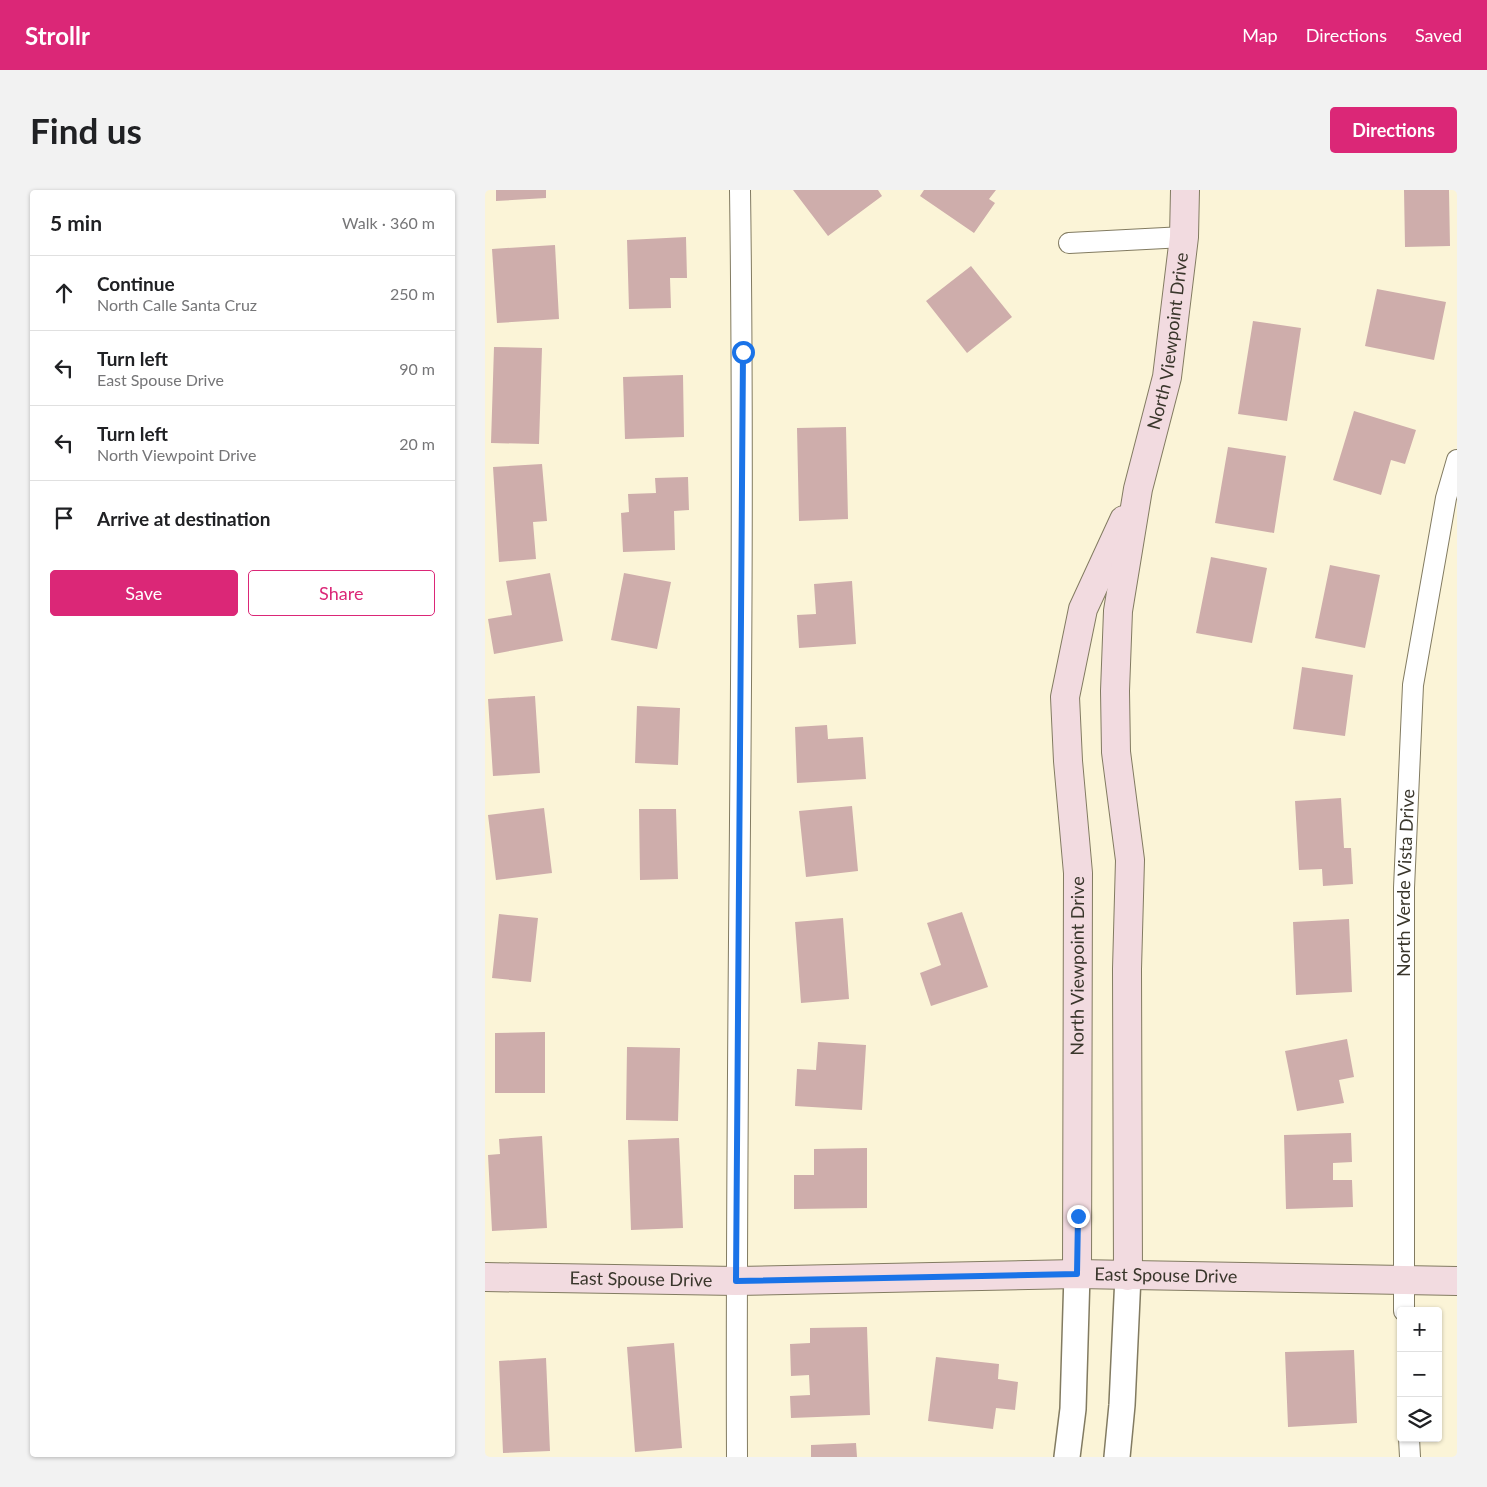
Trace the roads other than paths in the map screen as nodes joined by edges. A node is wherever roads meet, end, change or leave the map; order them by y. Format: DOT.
graph roads {
  1 [pos="741,190"];
  2 [pos="1185,190"];
  3 [pos="1184,237"];
  4 [pos="1069,243"];
  5 [pos="1457,460"];
  6 [pos="1138,490"];
  7 [pos="1077,1274"];
  8 [pos="1128,1276"];
  9 [pos="485,1277"];
  10 [pos="1403,1280"];
  11 [pos="736,1281"];
  12 [pos="1457,1281"];
  13 [pos="1405,1307"];
  14 [pos="1409,1442"];
  15 [pos="737,1457"];
  16 [pos="1067,1457"];
  17 [pos="1117,1457"];
  18 [pos="1410,1457"];
  1 -- 11 [label="street"];
  2 -- 3 [label="main road, North Viewpoint Drive"];
  3 -- 4 [label="street"];
  3 -- 6 [label="main road, North Viewpoint Drive"];
  5 -- 10 [label="street, North Verde Vista Drive"];
  6 -- 7 [label="main road, North Viewpoint Drive"];
  6 -- 8 [label="main road, North Viewpoint Drive"];
  7 -- 8 [label="main road, East Spouse Drive"];
  7 -- 11 [label="main road, East Spouse Drive"];
  7 -- 16 [label="street, North Viewpoint Drive"];
  8 -- 10 [label="main road, East Spouse Drive"];
  8 -- 17 [label="street, North Viewpoint Drive"];
  9 -- 11 [label="main road, East Spouse Drive"];
  10 -- 12 [label="main road, East Spouse Drive"];
  10 -- 13 [label="street, North Verde Vista Drive"];
  11 -- 15 [label="street"];
  14 -- 18 [label="street"];
}
